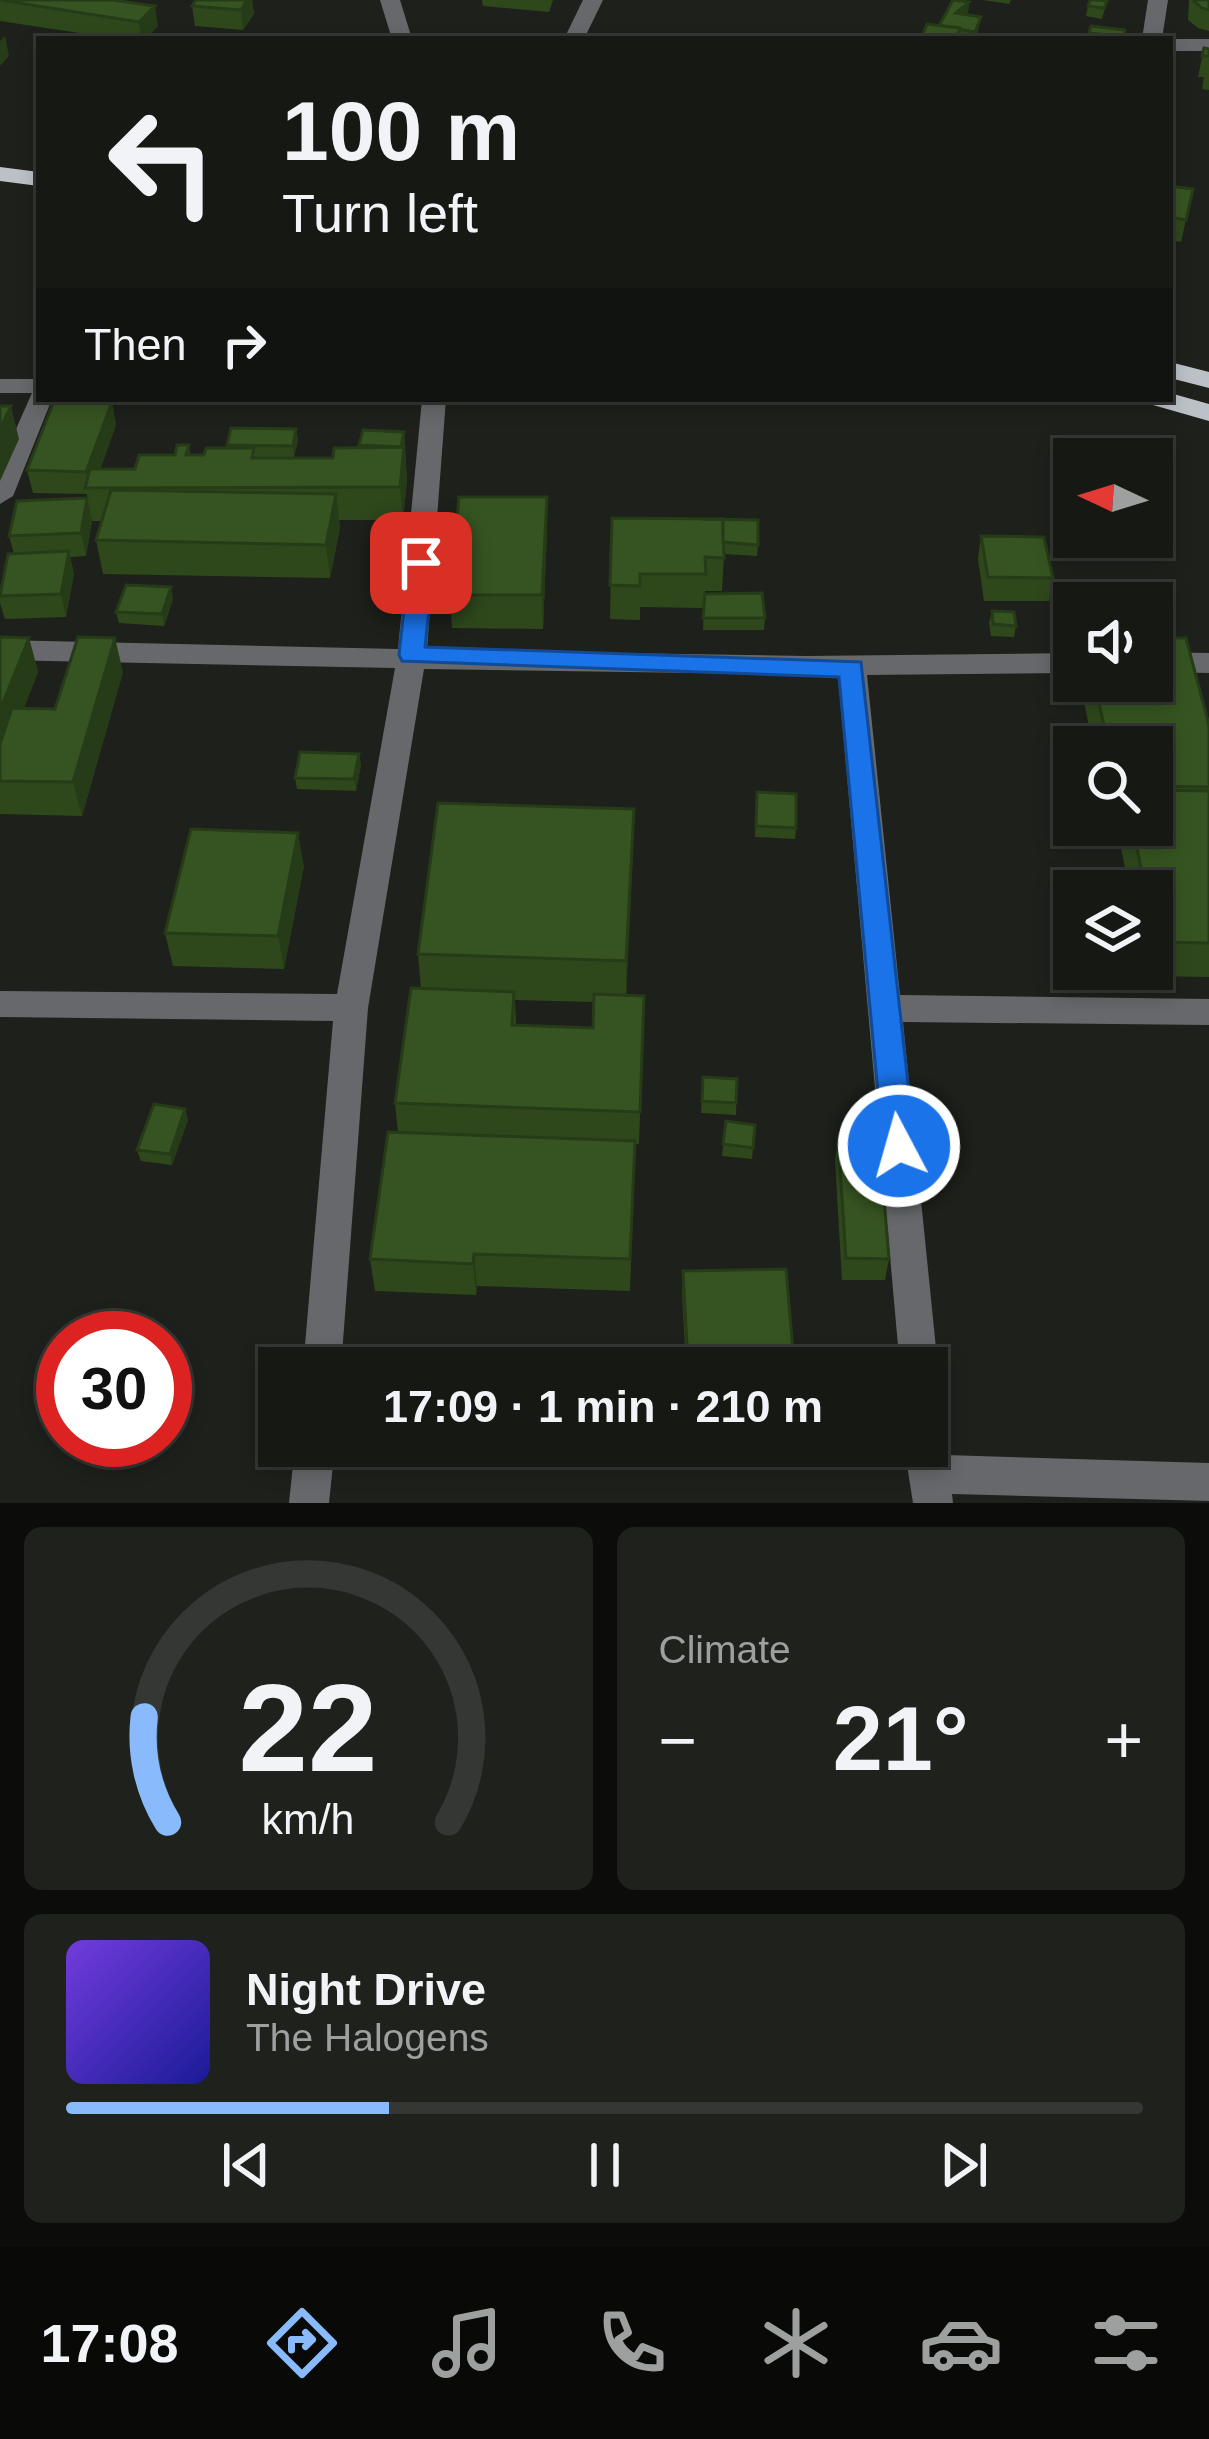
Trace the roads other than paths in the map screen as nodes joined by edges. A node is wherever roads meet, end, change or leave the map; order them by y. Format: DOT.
graph roads {
  1 [pos="390,0"];
  2 [pos="593,0"];
  3 [pos="1158,0"];
  4 [pos="401,36"];
  5 [pos="575,36"];
  6 [pos="1152,36"];
  7 [pos="1173,45"];
  8 [pos="1209,45"];
  9 [pos="0,153"];
  10 [pos="36,158"];
  11 [pos="0,174"];
  12 [pos="36,179"];
  13 [pos="1173,371"];
  14 [pos="1209,380"];
  15 [pos="0,386"];
  16 [pos="36,386"];
  17 [pos="39,402"];
  18 [pos="434,402"];
  19 [pos="1173,402"];
  20 [pos="1209,412"];
  21 [pos="0,496"];
  22 [pos="0,650"];
  23 [pos="412,655"];
  24 [pos="1173,662"];
  25 [pos="1053,663"];
  26 [pos="1209,663"];
  27 [pos="852,668"];
  28 [pos="0,1004"];
  29 [pos="351,1008"];
  30 [pos="885,1008"];
  31 [pos="1209,1012"];
  32 [pos="324,1347"];
  33 [pos="917,1347"];
  34 [pos="313,1467"];
  35 [pos="928,1474"];
  36 [pos="1209,1482"];
  37 [pos="309,1503"];
  1 -- 4 [label="street"];
  2 -- 5 [label="street"];
  3 -- 6 [label="street"];
  7 -- 8 [label="street"];
  9 -- 10 [label="highway"];
  11 -- 12 [label="highway"];
  13 -- 14 [label="highway"];
  15 -- 16 [label="street"];
  17 -- 21 [label="street"];
  18 -- 23 [label="street"];
  19 -- 20 [label="highway"];
  22 -- 23 [label="street"];
  23 -- 27 [label="street"];
  23 -- 29 [label="street"];
  24 -- 26 [label="street"];
  25 -- 27 [label="street"];
  27 -- 30 [label="street"];
  28 -- 29 [label="street"];
  29 -- 32 [label="street"];
  30 -- 31 [label="street"];
  30 -- 33 [label="street"];
  34 -- 37 [label="street"];
  35 -- 36 [label="street"];
}
